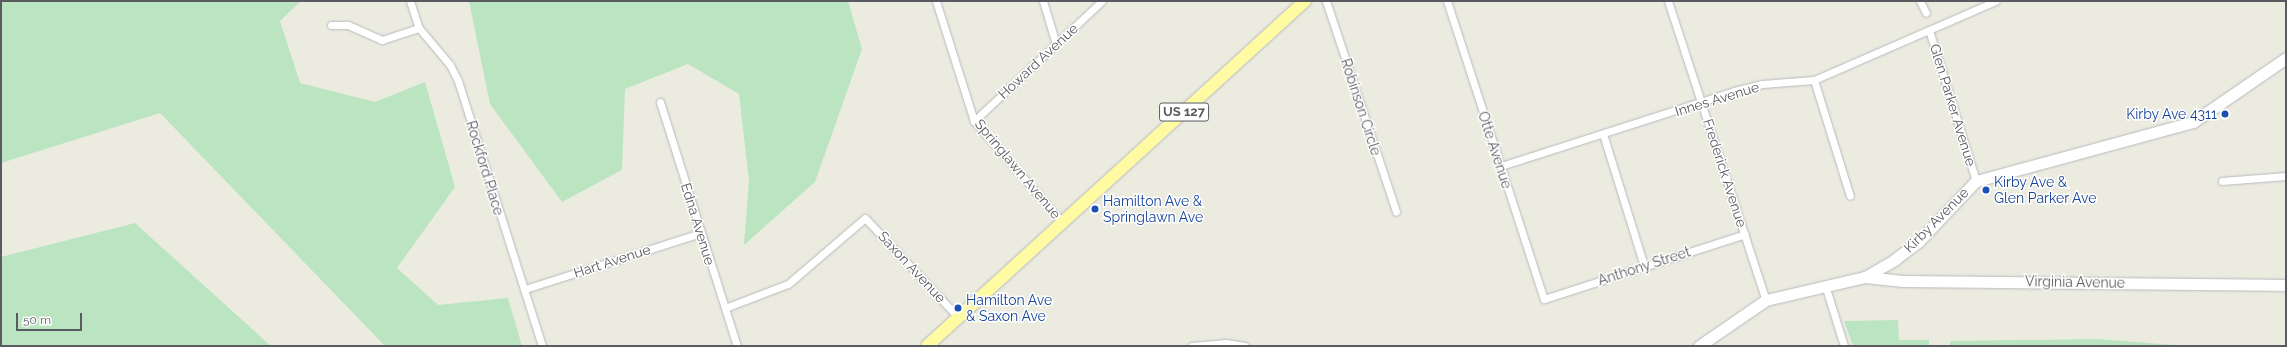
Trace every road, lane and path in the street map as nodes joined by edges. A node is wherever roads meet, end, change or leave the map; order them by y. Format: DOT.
graph roads {
  1 [pos="410,1"];
  2 [pos="936,1"];
  3 [pos="1043,1"];
  4 [pos="1102,1"];
  5 [pos="1305,1"];
  6 [pos="1326,1"];
  7 [pos="1447,1"];
  8 [pos="1668,1"];
  9 [pos="1920,1"];
  10 [pos="1996,1"];
  11 [pos="1926,13"];
  12 [pos="331,25"];
  13 [pos="418,28"];
  14 [pos="1929,30"];
  15 [pos="1056,44"];
  16 [pos="2286,58"];
  17 [pos="1814,80"];
  18 [pos="660,102"];
  19 [pos="1703,103"];
  20 [pos="974,121"];
  21 [pos="1604,134"];
  22 [pos="1501,166"];
  23 [pos="2286,176"];
  24 [pos="1976,180"];
  25 [pos="2222,181"];
  26 [pos="1850,196"];
  27 [pos="1396,212"];
  28 [pos="1063,223"];
  29 [pos="700,232"];
  30 [pos="1745,234"];
  31 [pos="1644,266"];
  32 [pos="1865,277"];
  33 [pos="2286,285"];
  34 [pos="1825,286"];
  35 [pos="524,289"];
  36 [pos="1544,299"];
  37 [pos="1766,300"];
  38 [pos="725,308"];
  39 [pos="958,317"];
  40 [pos="542,346"];
  41 [pos="737,346"];
  42 [pos="927,346"];
  43 [pos="1192,346"];
  44 [pos="1245,346"];
  45 [pos="1699,346"];
  46 [pos="1844,346"];
  1 -- 13 [label="street, Rockford Place"];
  2 -- 20 [label="street, Springlawn Avenue"];
  3 -- 15 [label="street"];
  4 -- 15 [label="street, Howard Avenue"];
  5 -- 28 [label="main road, US 127"];
  6 -- 27 [label="street, Robinson Circle"];
  7 -- 22 [label="street, Otte Avenue"];
  8 -- 19 [label="street, Frederick Avenue"];
  9 -- 11 [label="street"];
  10 -- 14 [label="street, Innes Avenue"];
  12 -- 13 [label="street"];
  13 -- 35 [label="street, Rockford Place"];
  14 -- 17 [label="street, Innes Avenue"];
  14 -- 24 [label="street, Glen Parker Avenue"];
  15 -- 20 [label="street, Howard Avenue"];
  16 -- 24 [label="street, Kirby Avenue"];
  17 -- 19 [label="street, Innes Avenue"];
  17 -- 26 [label="street"];
  18 -- 29 [label="street, Edna Avenue"];
  19 -- 21 [label="street, Innes Avenue"];
  19 -- 30 [label="street, Frederick Avenue"];
  20 -- 28 [label="street, Springlawn Avenue"];
  21 -- 22 [label="street, Innes Avenue"];
  21 -- 31 [label="street"];
  22 -- 36 [label="street, Otte Avenue"];
  23 -- 25 [label="street"];
  24 -- 32 [label="street, Kirby Avenue"];
  28 -- 39 [label="main road, US 127"];
  29 -- 35 [label="street, Hart Avenue"];
  29 -- 38 [label="street, Edna Avenue"];
  30 -- 31 [label="street, Anthony Street"];
  30 -- 37 [label="street, Frederick Avenue"];
  31 -- 36 [label="street, Anthony Street"];
  32 -- 33 [label="street, Virginia Avenue"];
  32 -- 34 [label="street, Kirby Avenue"];
  34 -- 37 [label="street, Kirby Avenue"];
  34 -- 46 [label="street"];
  35 -- 40 [label="street, Rockford Place"];
  37 -- 45 [label="street, Kirby Avenue"];
  38 -- 39 [label="street, Saxon Avenue"];
  38 -- 41 [label="street, Edna Avenue"];
  39 -- 42 [label="main road, US 127"];
  43 -- 44 [label="street"];
}
